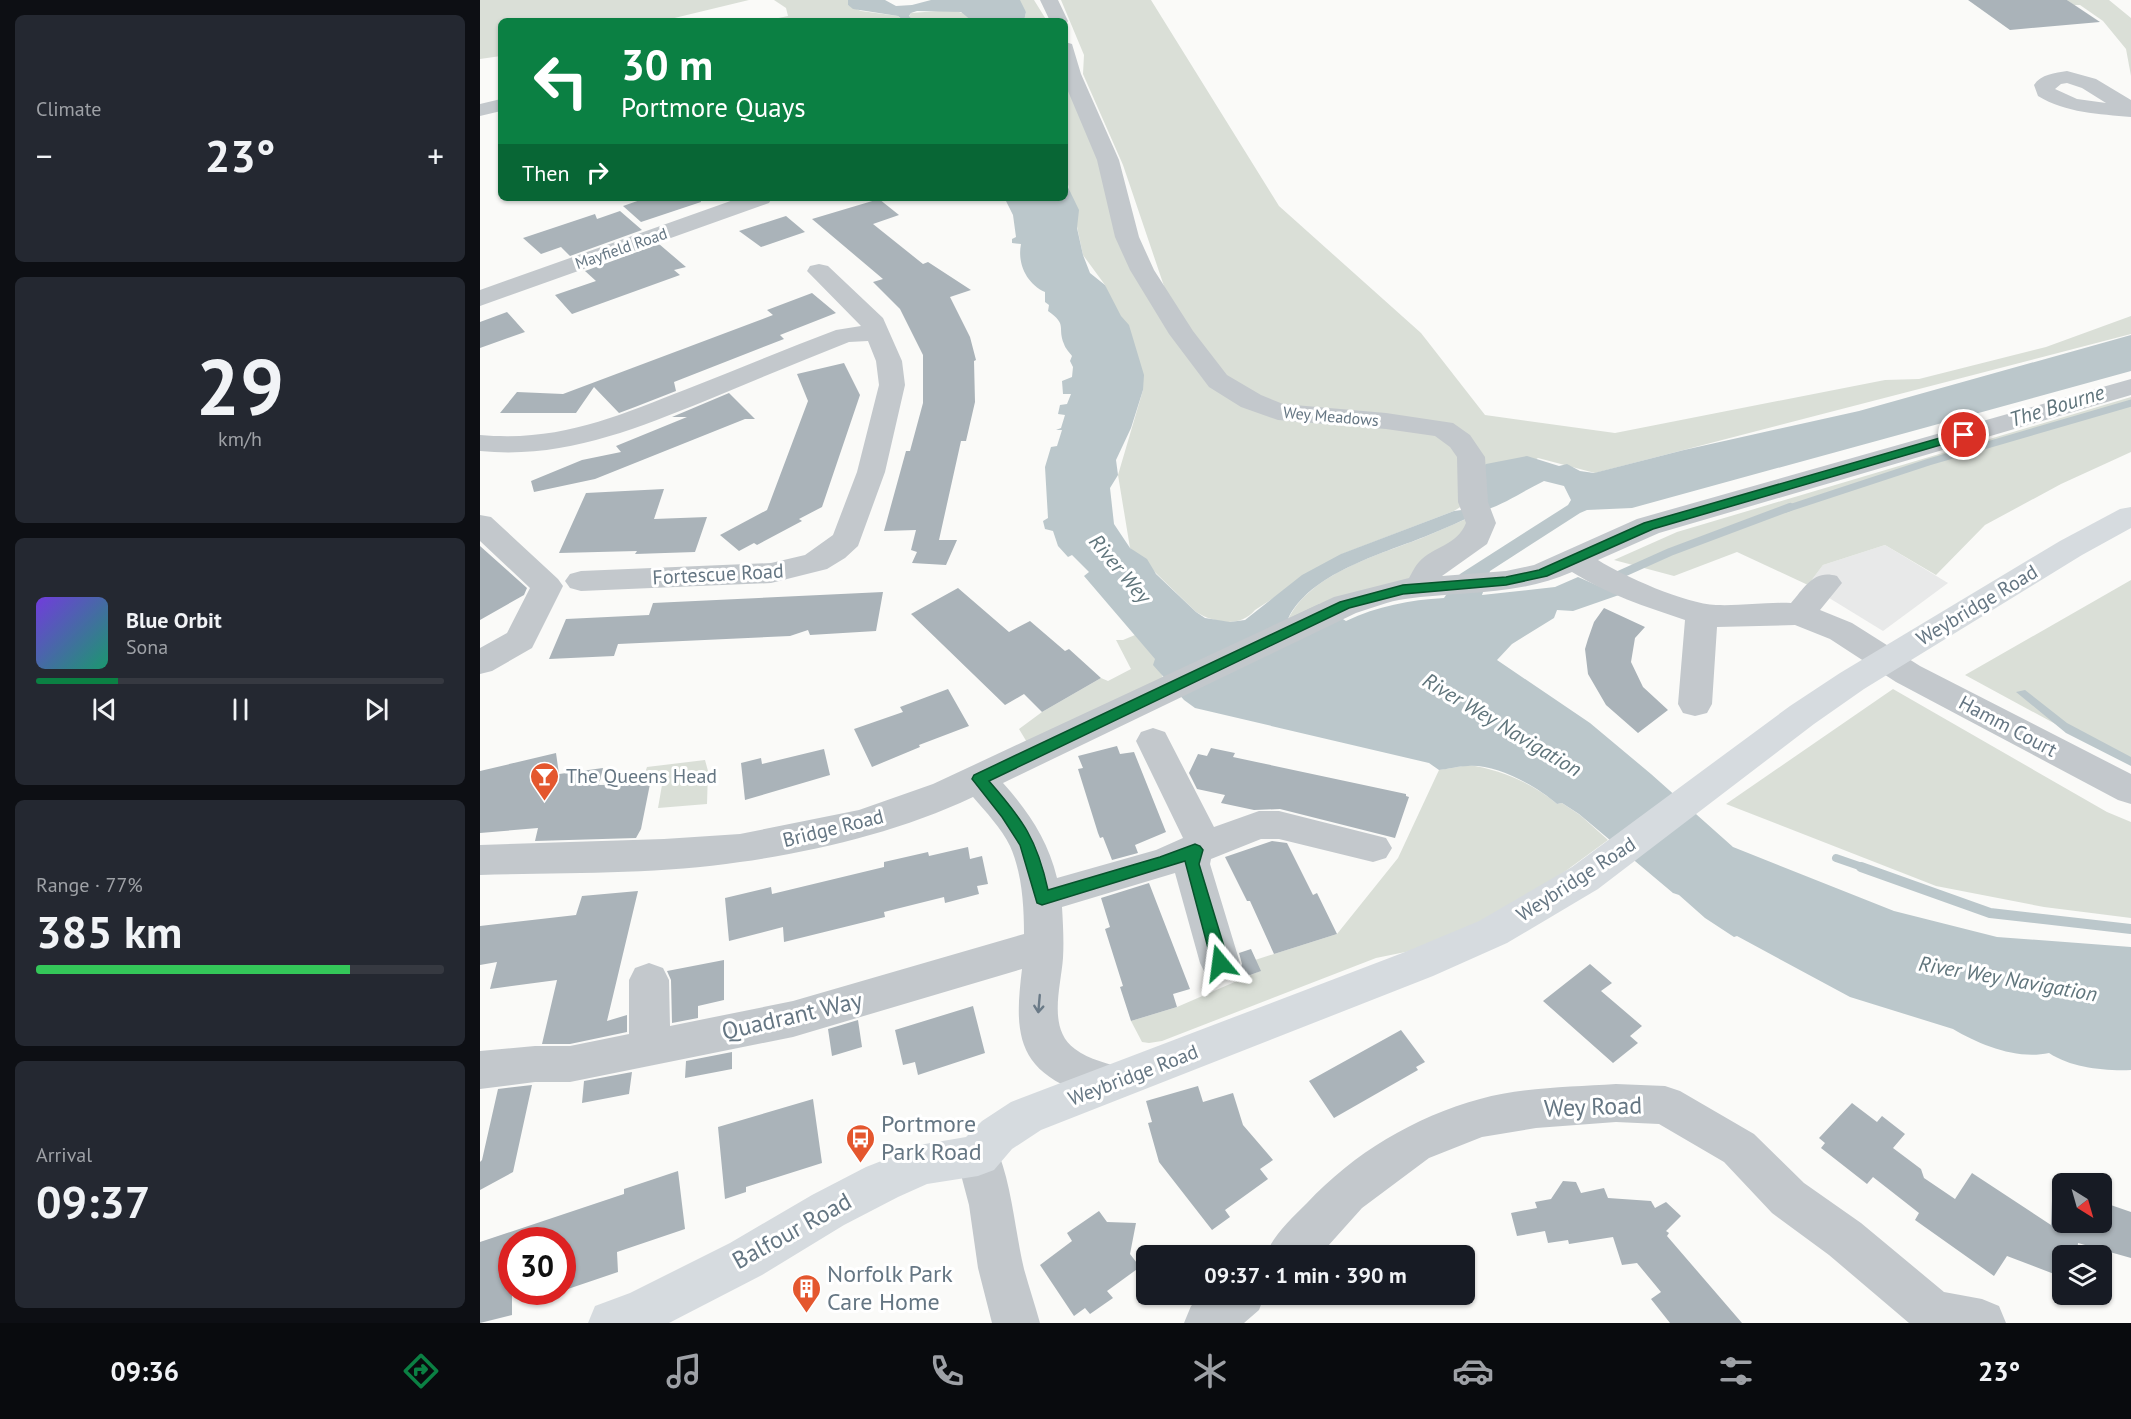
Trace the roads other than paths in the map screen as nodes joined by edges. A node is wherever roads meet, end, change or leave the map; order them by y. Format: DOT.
graph roads {
  1 [pos="1049,0"];
  2 [pos="1058,18"];
  3 [pos="1068,61"];
  4 [pos="498,106"];
  5 [pos="480,110"];
  6 [pos="753,201"];
  7 [pos="819,271"];
  8 [pos="480,298"];
  9 [pos="878,332"];
  10 [pos="2131,387"];
  11 [pos="480,443"];
  12 [pos="2131,516"];
  13 [pos="480,524"];
  14 [pos="1600,574"];
  15 [pos="580,581"];
  16 [pos="1826,583"];
  17 [pos="1424,587"];
  18 [pos="1702,614"];
  19 [pos="1799,614"];
  20 [pos="1885,660"];
  21 [pos="480,663"];
  22 [pos="1695,704"];
  23 [pos="1153,741"];
  24 [pos="979,779"];
  25 [pos="2131,790"];
  26 [pos="1372,848"];
  27 [pos="1195,850"];
  28 [pos="480,860"];
  29 [pos="1042,898"];
  30 [pos="1044,946"];
  31 [pos="1220,963"];
  32 [pos="649,980"];
  33 [pos="650,1048"];
  34 [pos="480,1070"];
  35 [pos="1111,1083"];
  36 [pos="978,1156"];
  37 [pos="1298,1245"];
  38 [pos="1229,1305"];
  39 [pos="1971,1322"];
  40 [pos="612,1323"];
  41 [pos="1016,1323"];
  42 [pos="1208,1323"];
  1 -- 2 [label="street"];
  3 -- 17 [label="street, Wey Meadows"];
  4 -- 5 [label="street"];
  6 -- 8 [label="street, Mayfield Road"];
  7 -- 9 [label="street, Fortescue Road"];
  9 -- 11 [label="street"];
  9 -- 15 [label="street, Fortescue Road"];
  10 -- 14 [label="street, Bridge Road"];
  12 -- 20 [label="main road, Weybridge Road"];
  13 -- 21 [label="street"];
  14 -- 17 [label="street, Bridge Road"];
  14 -- 18 [label="street"];
  16 -- 19 [label="street"];
  17 -- 24 [label="street, Bridge Road"];
  18 -- 19 [label="street"];
  18 -- 22 [label="street"];
  19 -- 20 [label="street, Hamm Court"];
  20 -- 25 [label="street, Hamm Court"];
  20 -- 35 [label="main road, Weybridge Road"];
  23 -- 27 [label="street"];
  24 -- 28 [label="street, Bridge Road"];
  24 -- 29 [label="street"];
  26 -- 27 [label="street"];
  27 -- 29 [label="street"];
  27 -- 31 [label="street"];
  29 -- 30 [label="street"];
  30 -- 33 [label="street, Quadrant Way"];
  30 -- 35 [label="street, one-way"];
  32 -- 33 [label="street"];
  33 -- 34 [label="street, Quadrant Way"];
  35 -- 36 [label="main road, Weybridge Road"];
  36 -- 40 [label="main road, Balfour Road"];
  36 -- 41 [label="street"];
  37 -- 39 [label="street, Wey Road"];
  38 -- 42 [label="street"];
}
